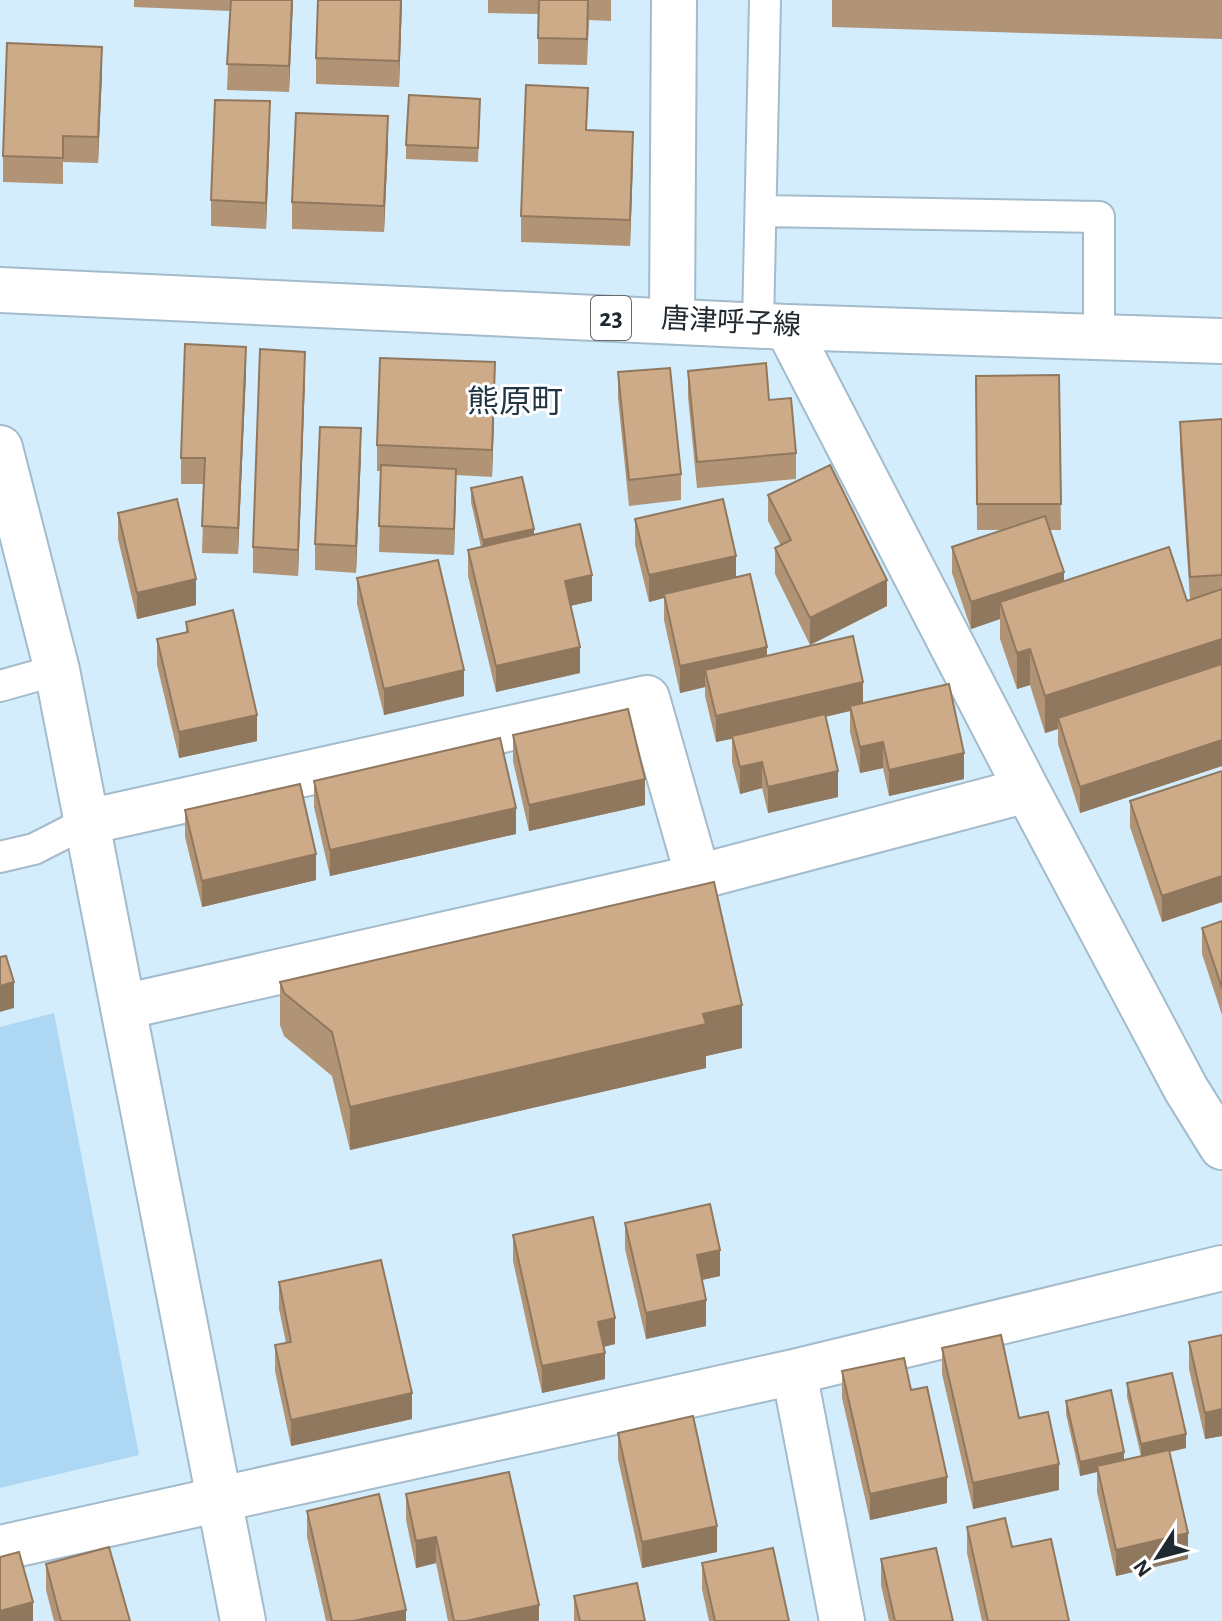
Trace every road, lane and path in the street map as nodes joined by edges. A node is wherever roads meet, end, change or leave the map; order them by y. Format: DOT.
graph roads {
  1 [pos="674,0"];
  2 [pos="765,0"];
  3 [pos="761,211"];
  4 [pos="0,290"];
  5 [pos="672,320"];
  6 [pos="773,326"];
  7 [pos="1099,336"];
  8 [pos="1222,341"];
  9 [pos="0,448"];
  10 [pos="57,670"];
  11 [pos="0,686"];
  12 [pos="1027,790"];
  13 [pos="87,822"];
  14 [pos="0,857"];
  15 [pos="698,877"];
  16 [pos="123,1007"];
  17 [pos="1222,1147"];
  18 [pos="1222,1268"];
  19 [pos="794,1372"];
  20 [pos="219,1501"];
  21 [pos="0,1548"];
  22 [pos="243,1621"];
  23 [pos="842,1621"];
  1 -- 5 [label="street"];
  2 -- 3 [label="lane"];
  3 -- 6 [label="lane"];
  3 -- 7 [label="lane"];
  4 -- 5 [label="street, 唐津呼子線 / 23"];
  5 -- 6 [label="street, 唐津呼子線 / 23"];
  6 -- 7 [label="street, 唐津呼子線 / 23"];
  6 -- 12 [label="street"];
  7 -- 8 [label="street, 唐津呼子線 / 23"];
  9 -- 10 [label="street"];
  10 -- 11 [label="lane"];
  10 -- 13 [label="street"];
  12 -- 15 [label="street"];
  12 -- 17 [label="street"];
  13 -- 14 [label="lane"];
  13 -- 15 [label="street"];
  13 -- 16 [label="street"];
  15 -- 16 [label="street"];
  16 -- 20 [label="street"];
  18 -- 19 [label="street"];
  19 -- 20 [label="street"];
  19 -- 23 [label="street"];
  20 -- 21 [label="street"];
  20 -- 22 [label="street"];
}
